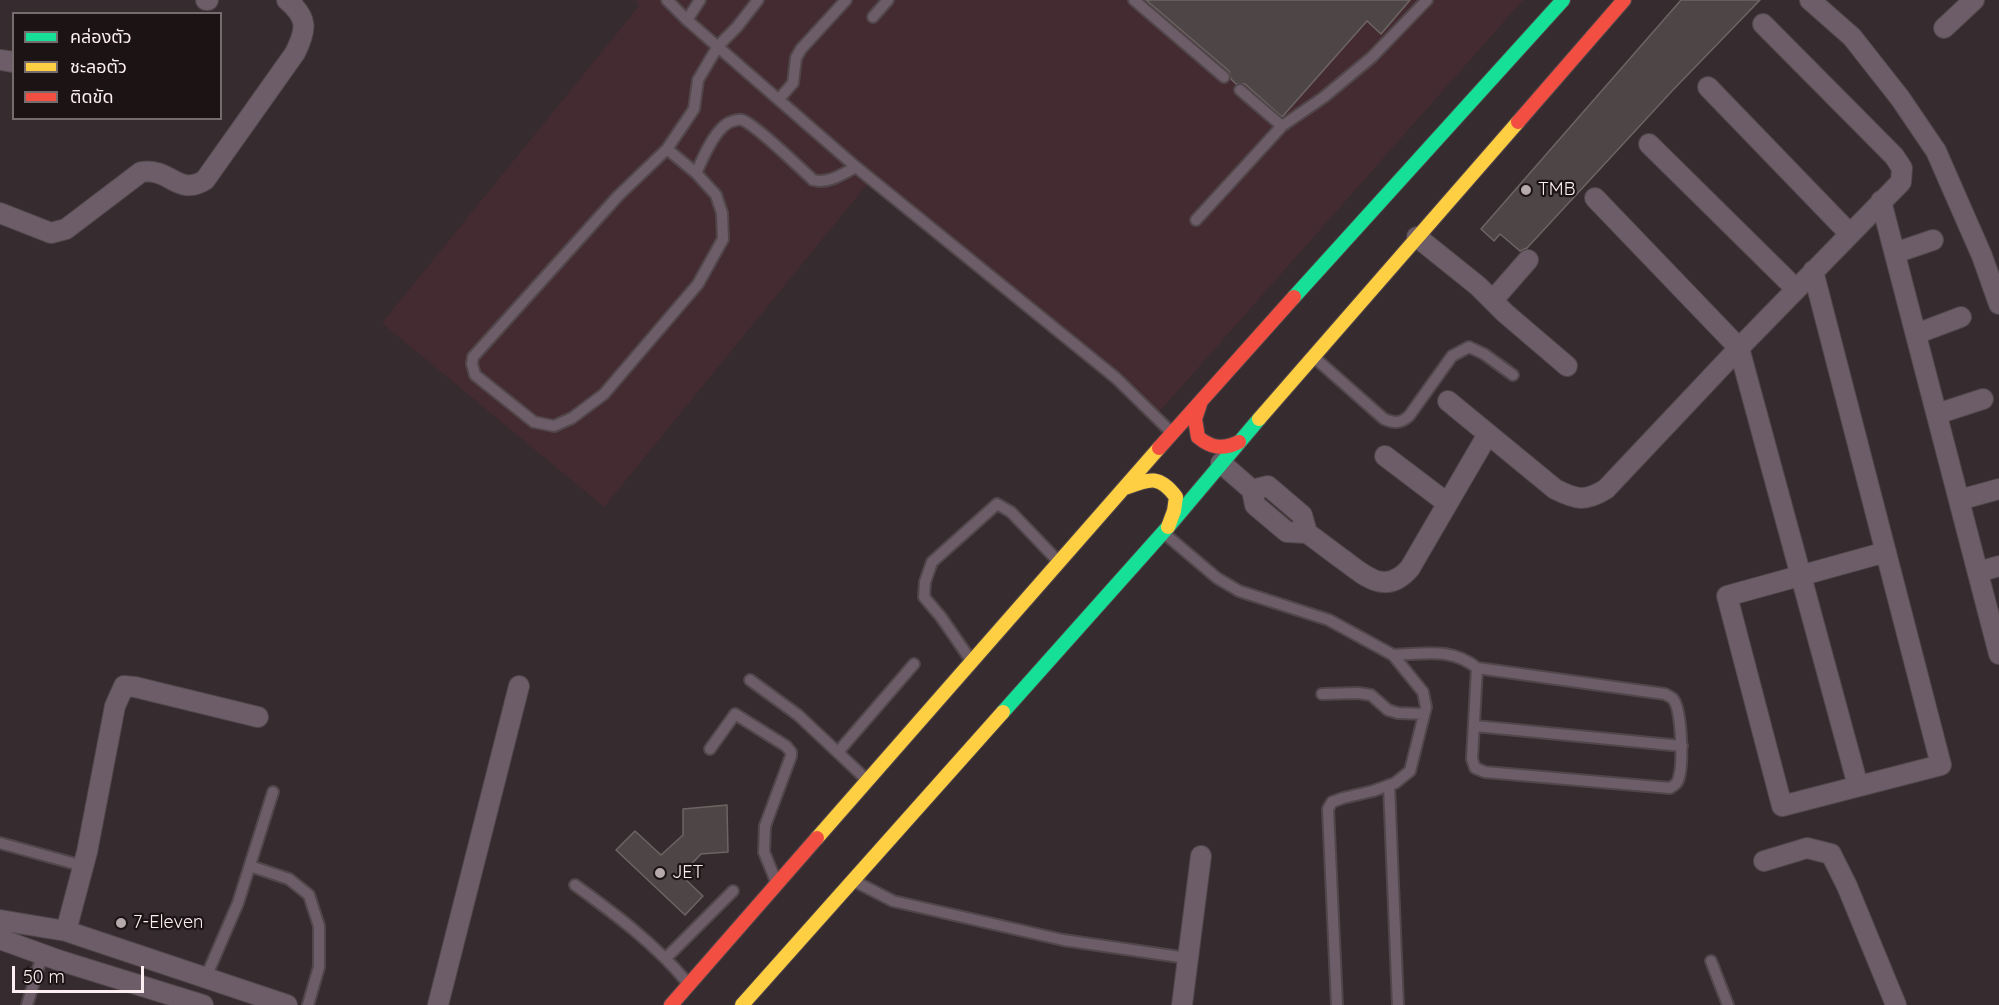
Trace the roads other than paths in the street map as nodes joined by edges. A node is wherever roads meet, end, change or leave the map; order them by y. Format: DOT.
graph roads {
  1 [pos="287,0"];
  2 [pos="667,0"];
  3 [pos="700,0"];
  4 [pos="758,0"];
  5 [pos="846,0"];
  6 [pos="888,0"];
  7 [pos="1134,0"];
  8 [pos="1427,0"];
  9 [pos="1563,0"];
  10 [pos="1624,0"];
  11 [pos="1810,0"];
  12 [pos="1974,0"];
  13 [pos="873,17"];
  14 [pos="687,20"];
  15 [pos="1763,24"];
  16 [pos="1944,28"];
  17 [pos="718,46"];
  18 [pos="1224,77"];
  19 [pos="1708,87"];
  20 [pos="1240,90"];
  21 [pos="779,99"];
  22 [pos="1282,126"];
  23 [pos="1649,144"];
  24 [pos="668,149"];
  25 [pos="856,167"];
  26 [pos="696,173"];
  27 [pos="1595,198"];
  28 [pos="1881,201"];
  29 [pos="0,213"];
  30 [pos="1196,220"];
  31 [pos="1850,234"];
  32 [pos="1417,237"];
  33 [pos="1933,240"];
  34 [pos="1895,253"];
  35 [pos="1527,260"];
  36 [pos="1813,271"];
  37 [pos="1796,289"];
  38 [pos="1493,300"];
  39 [pos="1999,304"];
  40 [pos="1961,317"];
  41 [pos="1916,334"];
  42 [pos="1738,348"];
  43 [pos="1313,357"];
  44 [pos="1567,366"];
  45 [pos="1513,375"];
  46 [pos="1983,399"];
  47 [pos="1448,401"];
  48 [pos="1200,404"];
  49 [pos="1937,414"];
  50 [pos="1172,433"];
  51 [pos="1488,434"];
  52 [pos="1239,442"];
  53 [pos="1385,456"];
  54 [pos="1221,463"];
  55 [pos="1125,488"];
  56 [pos="1999,489"];
  57 [pos="1959,500"];
  58 [pos="1447,503"];
  59 [pos="1166,529"];
  60 [pos="1886,552"];
  61 [pos="1059,563"];
  62 [pos="1999,566"];
  63 [pos="1978,572"];
  64 [pos="1800,575"];
  65 [pos="1999,650"];
  66 [pos="1393,655"];
  67 [pos="972,662"];
  68 [pos="914,664"];
  69 [pos="1477,668"];
  70 [pos="750,680"];
  71 [pos="519,686"];
  72 [pos="1322,694"];
  73 [pos="1424,714"];
  74 [pos="258,717"];
  75 [pos="1475,726"];
  76 [pos="1682,746"];
  77 [pos="710,749"];
  78 [pos="838,752"];
  79 [pos="868,781"];
  80 [pos="1389,785"];
  81 [pos="1858,786"];
  82 [pos="273,792"];
  83 [pos="0,843"];
  84 [pos="1201,856"];
  85 [pos="1764,861"];
  86 [pos="83,866"];
  87 [pos="250,866"];
  88 [pos="853,881"];
  89 [pos="575,885"];
  90 [pos="777,885"];
  91 [pos="733,891"];
  92 [pos="0,920"];
  93 [pos="66,931"];
  94 [pos="0,939"];
  95 [pos="43,953"];
  96 [pos="666,958"];
  97 [pos="1187,958"];
  98 [pos="1711,961"];
  99 [pos="206,977"];
  100 [pos="688,984"];
  101 [pos="200,1004"];
  102 [pos="27,1005"];
  103 [pos="287,1005"];
  104 [pos="308,1005"];
  105 [pos="438,1005"];
  106 [pos="670,1005"];
  107 [pos="742,1005"];
  108 [pos="1182,1005"];
  109 [pos="1337,1005"];
  110 [pos="1398,1005"];
  111 [pos="1728,1005"];
  112 [pos="1896,1005"];
  1 -- 29 [label="street"];
  2 -- 14 [label="lane"];
  3 -- 14 [label="lane"];
  4 -- 17 [label="lane"];
  5 -- 21 [label="lane"];
  6 -- 13 [label="lane"];
  7 -- 18 [label="lane"];
  8 -- 22 [label="lane"];
  9 -- 48 [label="main road"];
  10 -- 32 [label="main road"];
  11 -- 39 [label="street"];
  12 -- 16 [label="street"];
  14 -- 17 [label="lane"];
  15 -- 28 [label="street"];
  17 -- 21 [label="lane"];
  17 -- 24 [label="lane"];
  19 -- 31 [label="street"];
  20 -- 22 [label="lane"];
  21 -- 25 [label="lane"];
  22 -- 30 [label="lane"];
  23 -- 37 [label="street"];
  24 -- 26 [label="lane"];
  24 -- 26 [label="lane"];
  25 -- 26 [label="lane"];
  25 -- 50 [label="lane"];
  27 -- 42 [label="street"];
  28 -- 31 [label="street"];
  28 -- 34 [label="street"];
  31 -- 36 [label="street"];
  32 -- 38 [label="street"];
  32 -- 43 [label="main road"];
  33 -- 34 [label="street"];
  34 -- 41 [label="street"];
  35 -- 38 [label="street"];
  36 -- 37 [label="street"];
  36 -- 60 [label="street"];
  37 -- 42 [label="street"];
  38 -- 44 [label="street"];
  40 -- 41 [label="street"];
  41 -- 49 [label="street"];
  42 -- 51 [label="street"];
  42 -- 64 [label="street"];
  43 -- 45 [label="lane"];
  43 -- 52 [label="main road"];
  46 -- 49 [label="street"];
  47 -- 51 [label="street"];
  48 -- 50 [label="main road"];
  48 -- 52 [label="main road"];
  49 -- 57 [label="street"];
  50 -- 55 [label="main road"];
  51 -- 58 [label="street"];
  52 -- 54 [label="main road"];
  53 -- 58 [label="street"];
  54 -- 58 [label="street"];
  54 -- 59 [label="main road"];
  55 -- 59 [label="main road"];
  55 -- 61 [label="main road"];
  56 -- 57 [label="street"];
  57 -- 63 [label="street"];
  59 -- 66 [label="lane"];
  59 -- 88 [label="main road"];
  60 -- 64 [label="street"];
  60 -- 81 [label="street"];
  61 -- 67 [label="main road"];
  61 -- 67 [label="lane"];
  62 -- 63 [label="street"];
  63 -- 65 [label="street"];
  64 -- 81 [label="street"];
  64 -- 81 [label="street"];
  66 -- 69 [label="lane"];
  66 -- 73 [label="lane"];
  67 -- 79 [label="main road"];
  68 -- 78 [label="lane"];
  69 -- 75 [label="lane"];
  69 -- 76 [label="lane"];
  70 -- 78 [label="lane"];
  71 -- 105 [label="street"];
  72 -- 73 [label="lane"];
  73 -- 80 [label="lane"];
  74 -- 86 [label="street"];
  75 -- 76 [label="lane"];
  75 -- 76 [label="lane"];
  77 -- 90 [label="lane"];
  78 -- 79 [label="lane"];
  79 -- 90 [label="main road"];
  80 -- 109 [label="lane"];
  80 -- 110 [label="lane"];
  82 -- 87 [label="lane"];
  83 -- 86 [label="lane"];
  84 -- 97 [label="street"];
  85 -- 112 [label="street"];
  86 -- 93 [label="street"];
  87 -- 99 [label="lane"];
  87 -- 104 [label="lane"];
  88 -- 97 [label="lane"];
  88 -- 107 [label="main road"];
  89 -- 96 [label="lane"];
  90 -- 100 [label="main road"];
  91 -- 96 [label="lane"];
  92 -- 93 [label="street"];
  93 -- 99 [label="street"];
  94 -- 95 [label="street"];
  95 -- 101 [label="street"];
  95 -- 102 [label="lane"];
  96 -- 100 [label="lane"];
  97 -- 108 [label="street"];
  98 -- 111 [label="lane"];
  99 -- 101 [label="street"];
  99 -- 103 [label="street"];
  100 -- 106 [label="main road"];
}
